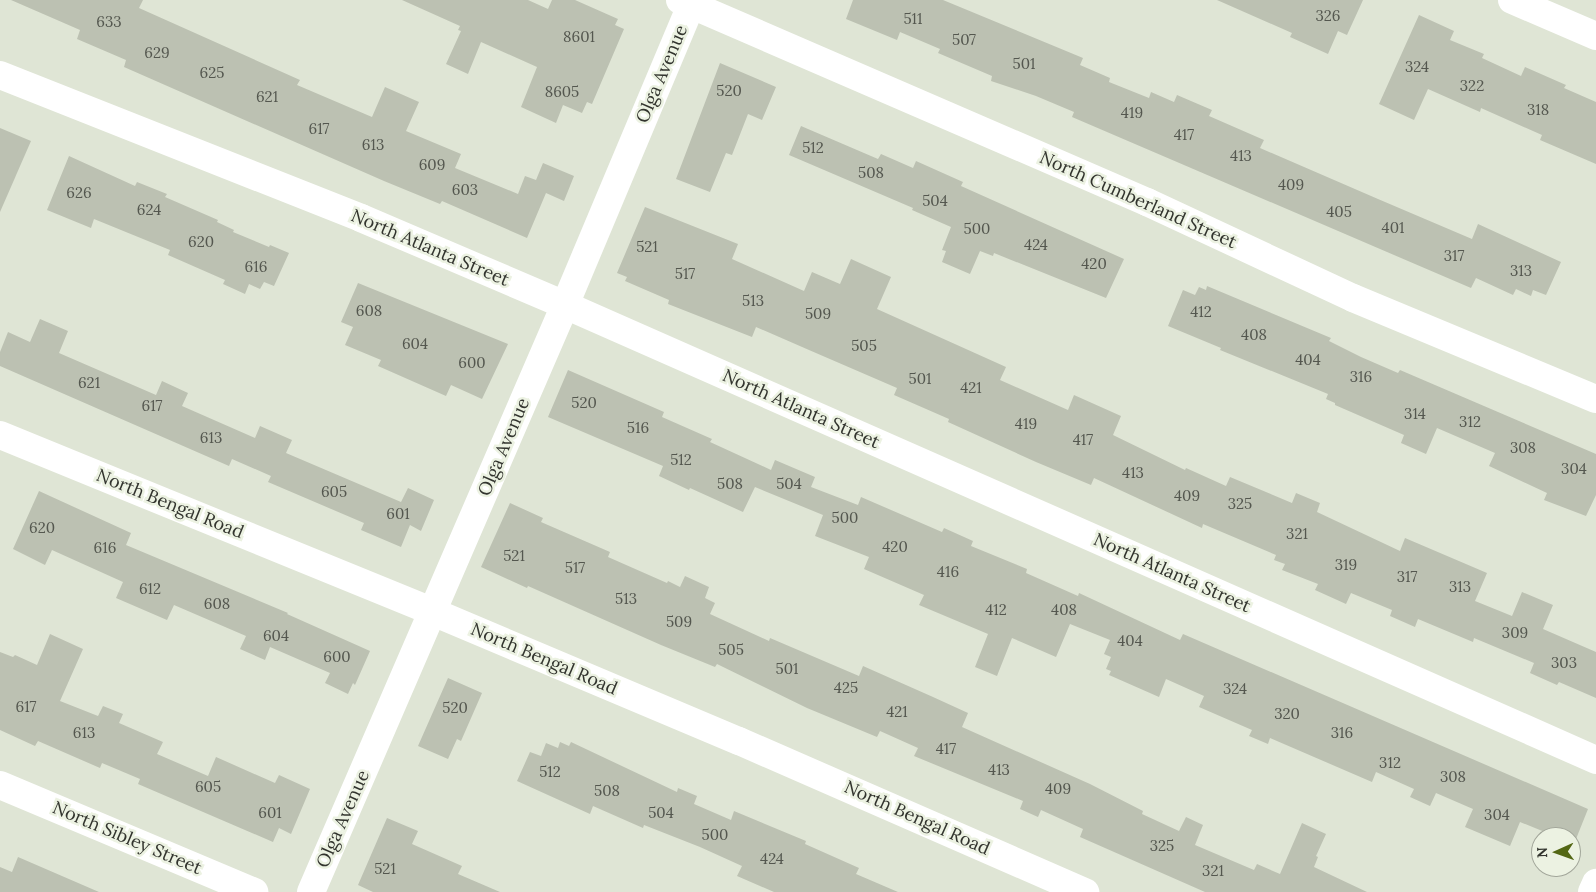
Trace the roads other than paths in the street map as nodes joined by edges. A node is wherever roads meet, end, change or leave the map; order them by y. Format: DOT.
graph roads {
  1 [pos="1512,0"];
  2 [pos="688,2"];
  3 [pos="1596,36"];
  4 [pos="0,75"];
  5 [pos="565,305"];
  6 [pos="1596,399"];
  7 [pos="0,435"];
  8 [pos="433,612"];
  9 [pos="1596,760"];
  10 [pos="0,784"];
  11 [pos="1596,883"];
  12 [pos="254,892"];
  13 [pos="311,892"];
  14 [pos="1085,892"];
  15 [pos="1592,892"];
  1 -- 3 [label="street"];
  2 -- 5 [label="street, Olga Avenue"];
  2 -- 6 [label="street, North Cumberland Street"];
  4 -- 5 [label="street, North Atlanta Street"];
  5 -- 8 [label="street, Olga Avenue"];
  5 -- 9 [label="street, North Atlanta Street"];
  7 -- 8 [label="street, North Bengal Road"];
  8 -- 13 [label="street, Olga Avenue"];
  8 -- 14 [label="street, North Bengal Road"];
  10 -- 12 [label="street, North Sibley Street"];
  11 -- 15 [label="street"];
}
